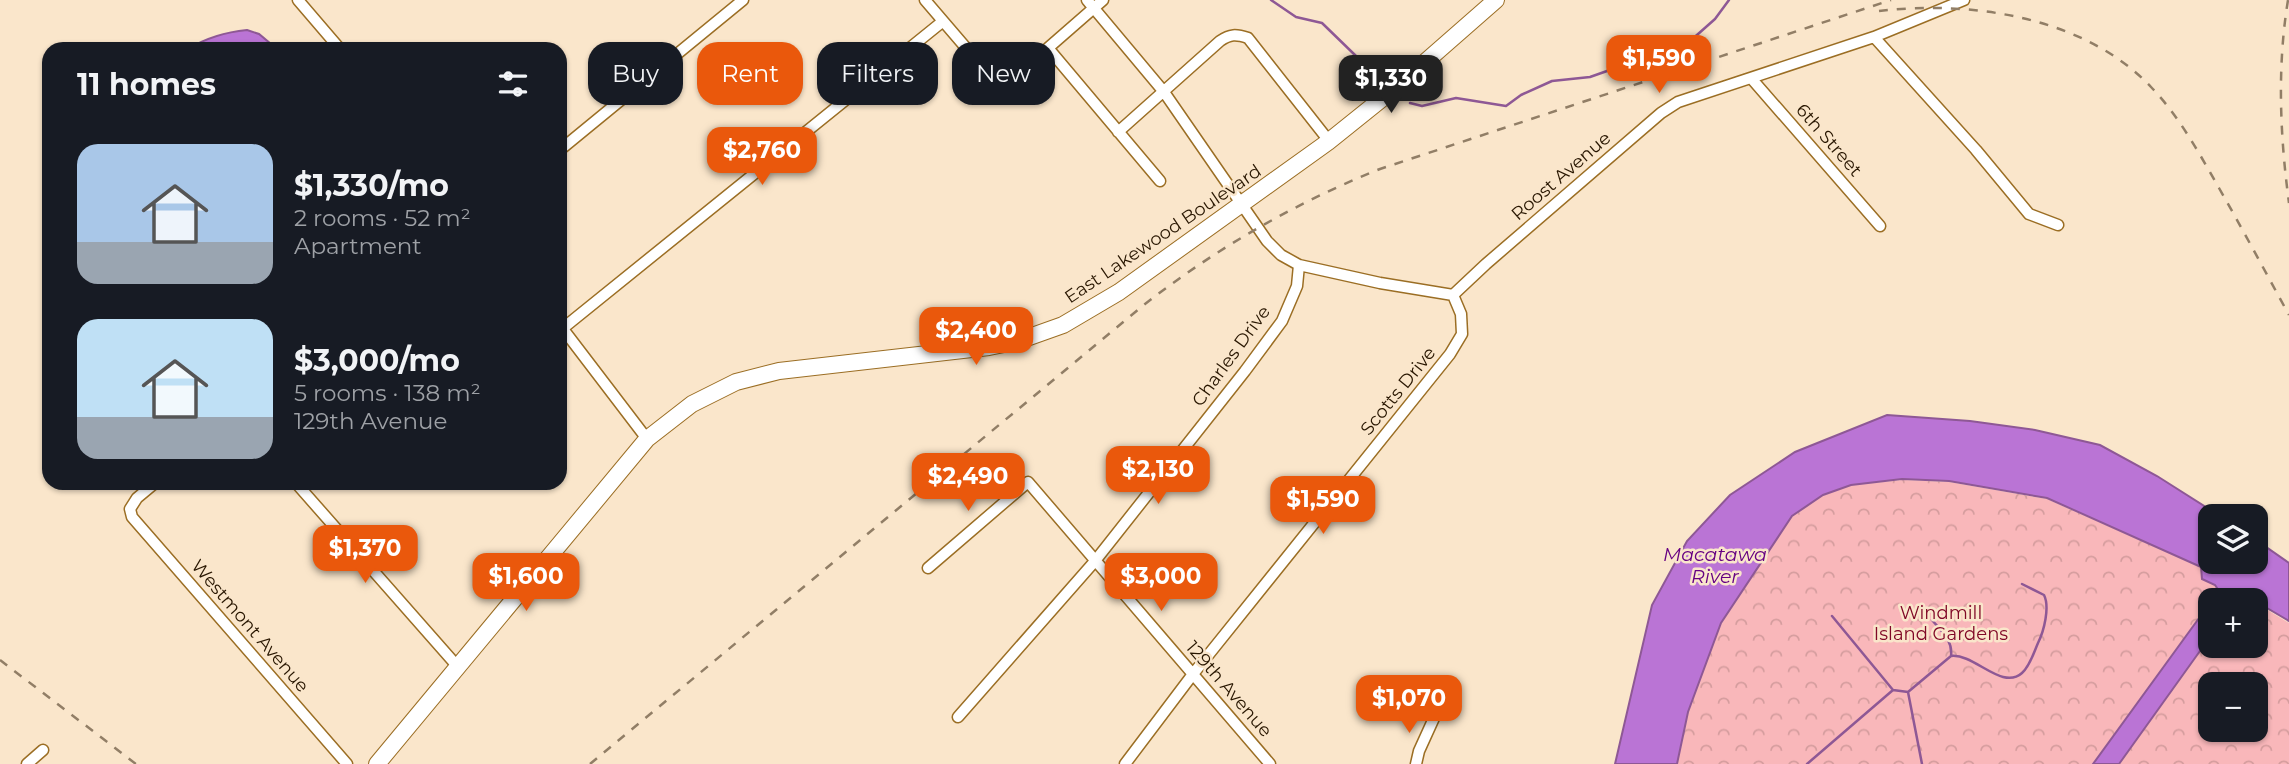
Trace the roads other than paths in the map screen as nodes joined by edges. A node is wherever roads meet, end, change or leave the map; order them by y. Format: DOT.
graph roads {
  1 [pos="743,0"];
  2 [pos="925,0"];
  3 [pos="1496,0"];
  4 [pos="1964,0"];
  5 [pos="303,2"];
  6 [pos="1095,3"];
  7 [pos="942,22"];
  8 [pos="1874,37"];
  9 [pos="334,42"];
  10 [pos="960,42"];
  11 [pos="1751,78"];
  12 [pos="1164,92"];
  13 [pos="1118,132"];
  14 [pos="1329,141"];
  15 [pos="567,144"];
  16 [pos="1160,181"];
  17 [pos="1243,205"];
  18 [pos="2058,225"];
  19 [pos="1880,226"];
  20 [pos="1299,265"];
  21 [pos="1453,295"];
  22 [pos="567,322"];
  23 [pos="567,335"];
  24 [pos="647,439"];
  25 [pos="147,490"];
  26 [pos="302,490"];
  27 [pos="1095,561"];
  28 [pos="928,568"];
  29 [pos="458,667"];
  30 [pos="1193,674"];
  31 [pos="958,717"];
  32 [pos="1434,718"];
  33 [pos="43,750"];
  34 [pos="27,764"];
  35 [pos="347,764"];
  36 [pos="377,764"];
  37 [pos="1125,764"];
  38 [pos="1270,764"];
  39 [pos="1416,764"];
  1 -- 15 [label="street"];
  2 -- 7 [label="street"];
  3 -- 14 [label="main road, East Lakewood Boulevard"];
  4 -- 8 [label="street, Roost Avenue"];
  5 -- 9 [label="street"];
  6 -- 12 [label="street"];
  6 -- 13 [label="street"];
  7 -- 10 [label="street"];
  7 -- 22 [label="street"];
  8 -- 11 [label="street, Roost Avenue"];
  8 -- 18 [label="street"];
  11 -- 19 [label="street, 6th Street"];
  11 -- 21 [label="street, Roost Avenue"];
  12 -- 13 [label="street"];
  12 -- 14 [label="street"];
  12 -- 17 [label="street"];
  13 -- 16 [label="street"];
  14 -- 17 [label="main road, East Lakewood Boulevard"];
  17 -- 20 [label="street"];
  17 -- 24 [label="main road, East Lakewood Boulevard"];
  20 -- 21 [label="street"];
  20 -- 27 [label="street, Charles Drive"];
  21 -- 30 [label="street, Scotts Drive"];
  23 -- 24 [label="street"];
  24 -- 29 [label="main road, East Lakewood Boulevard"];
  25 -- 35 [label="street, Westmont Avenue"];
  26 -- 29 [label="street"];
  27 -- 28 [label="street, 129th Avenue"];
  27 -- 30 [label="street, 129th Avenue"];
  27 -- 31 [label="street, Charles Drive"];
  29 -- 36 [label="main road, East Lakewood Boulevard"];
  30 -- 37 [label="street, Scotts Drive"];
  30 -- 38 [label="street, 129th Avenue"];
  32 -- 39 [label="street"];
  33 -- 34 [label="street"];
}
